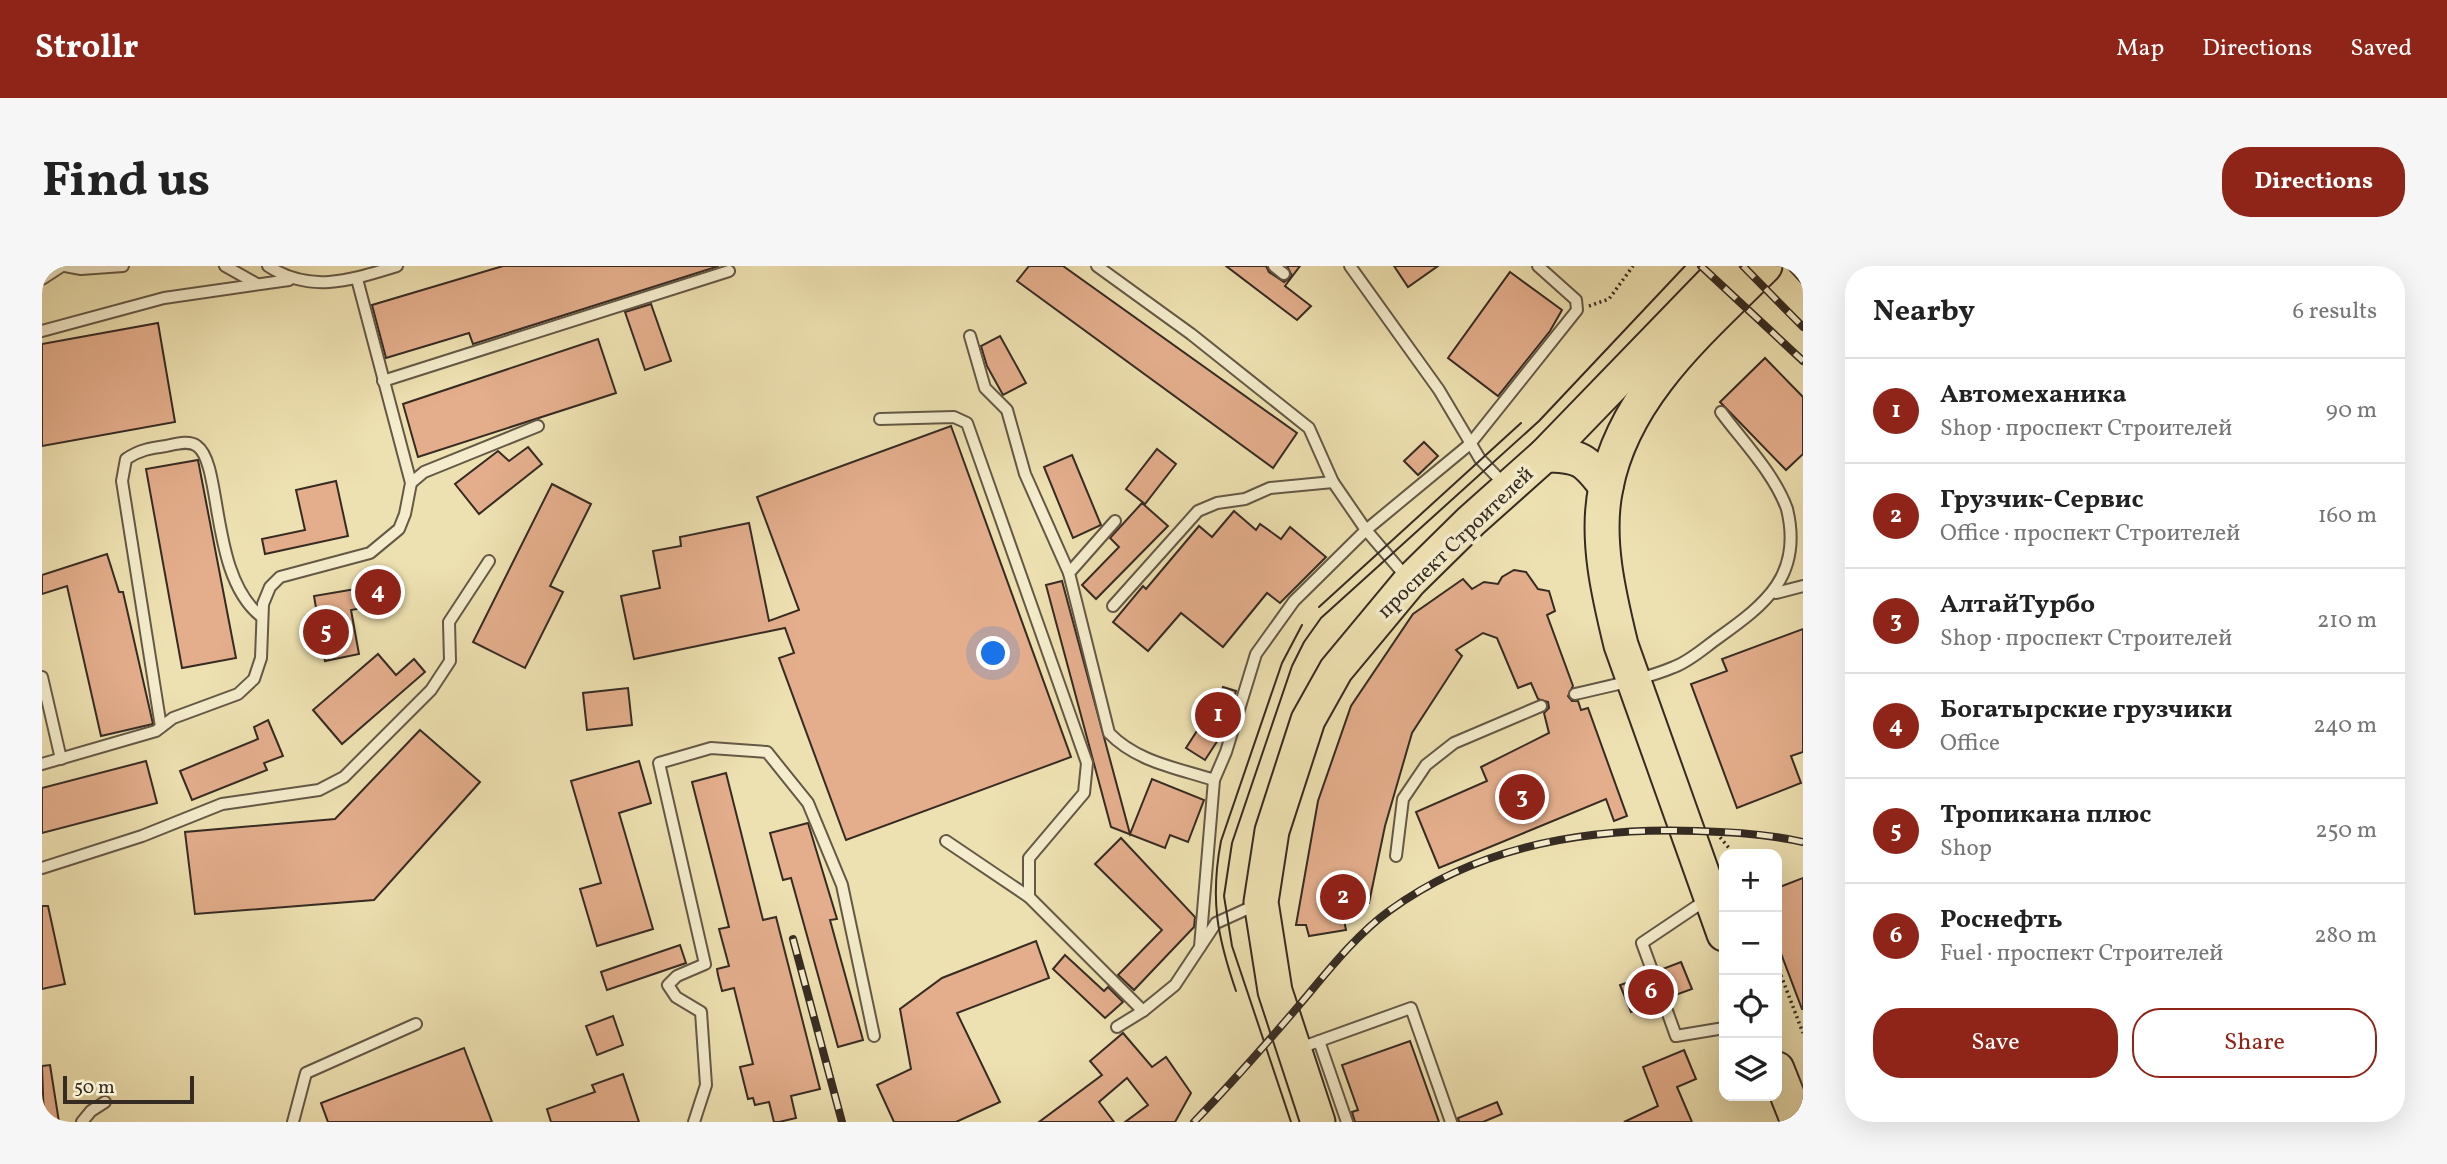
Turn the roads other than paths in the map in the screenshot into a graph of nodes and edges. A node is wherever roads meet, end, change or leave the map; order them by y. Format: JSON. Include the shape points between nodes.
{"nodes":[{"id":1,"x":63,"y":266,"type":"edge"},
{"id":2,"x":123,"y":266,"type":"edge"},
{"id":3,"x":225,"y":266,"type":"edge"},
{"id":4,"x":268,"y":266,"type":"edge"},
{"id":5,"x":397,"y":266,"type":"edge"},
{"id":6,"x":1097,"y":266,"type":"edge"},
{"id":7,"x":1274,"y":266,"type":"edge"},
{"id":8,"x":1350,"y":266,"type":"edge"},
{"id":9,"x":1538,"y":266,"type":"edge"},
{"id":10,"x":1700,"y":266,"type":"edge"},
{"id":11,"x":1728,"y":266,"type":"edge"},
{"id":12,"x":1765,"y":266,"type":"edge"},
{"id":13,"x":729,"y":271,"type":"dead end"},
{"id":14,"x":1284,"y":274,"type":"dead end"},
{"id":15,"x":42,"y":279,"type":"edge"},
{"id":16,"x":357,"y":279,"type":"junction"},
{"id":17,"x":289,"y":280,"type":"junction"},
{"id":18,"x":257,"y":284,"type":"junction"},
{"id":19,"x":42,"y":331,"type":"edge"},
{"id":20,"x":970,"y":336,"type":"dead end"},
{"id":21,"x":1615,"y":380,"type":"junction"},
{"id":22,"x":383,"y":381,"type":"junction"},
{"id":23,"x":1721,"y":412,"type":"dead end"},
{"id":24,"x":880,"y":419,"type":"dead end"},
{"id":25,"x":538,"y":426,"type":"dead end"},
{"id":26,"x":1470,"y":444,"type":"junction"},
{"id":27,"x":1545,"y":455,"type":"junction"},
{"id":28,"x":1332,"y":482,"type":"junction"},
{"id":29,"x":411,"y":483,"type":"junction"},
{"id":30,"x":1606,"y":487,"type":"junction"},
{"id":31,"x":1508,"y":488,"type":"junction"},
{"id":32,"x":1115,"y":520,"type":"dead end"},
{"id":33,"x":1366,"y":530,"type":"junction"},
{"id":34,"x":489,"y":561,"type":"dead end"},
{"id":35,"x":1069,"y":573,"type":"junction"},
{"id":36,"x":1409,"y":581,"type":"junction"},
{"id":37,"x":1803,"y":586,"type":"edge"},
{"id":38,"x":1776,"y":593,"type":"junction"},
{"id":39,"x":1113,"y":606,"type":"dead end"},
{"id":40,"x":262,"y":617,"type":"junction"},
{"id":41,"x":42,"y":677,"type":"edge"},
{"id":42,"x":1633,"y":681,"type":"junction"},
{"id":43,"x":1576,"y":694,"type":"dead end"},
{"id":44,"x":1541,"y":706,"type":"dead end"},
{"id":45,"x":161,"y":727,"type":"junction"},
{"id":46,"x":61,"y":759,"type":"junction"},
{"id":47,"x":42,"y":764,"type":"edge"},
{"id":48,"x":1214,"y":780,"type":"junction"},
{"id":49,"x":946,"y":841,"type":"dead end"},
{"id":50,"x":1396,"y":856,"type":"dead end"},
{"id":51,"x":42,"y":868,"type":"edge"},
{"id":52,"x":1029,"y":897,"type":"junction"},
{"id":53,"x":1710,"y":897,"type":"junction"},
{"id":54,"x":1261,"y":902,"type":"junction"},
{"id":55,"x":1719,"y":921,"type":"edge"},
{"id":56,"x":1200,"y":947,"type":"junction"},
{"id":57,"x":1653,"y":973,"type":"dead end"},
{"id":58,"x":1663,"y":1000,"type":"dead end"},
{"id":59,"x":1143,"y":1011,"type":"junction"},
{"id":60,"x":416,"y":1024,"type":"dead end"},
{"id":61,"x":1116,"y":1027,"type":"dead end"},
{"id":62,"x":1719,"y":1029,"type":"edge"},
{"id":63,"x":874,"y":1036,"type":"dead end"},
{"id":64,"x":1306,"y":1046,"type":"junction"},
{"id":65,"x":1782,"y":1080,"type":"edge"},
{"id":66,"x":105,"y":1102,"type":"dead end"},
{"id":67,"x":1799,"y":1119,"type":"edge"},
{"id":68,"x":82,"y":1122,"type":"edge"},
{"id":69,"x":293,"y":1122,"type":"edge"},
{"id":70,"x":694,"y":1122,"type":"edge"},
{"id":71,"x":1318,"y":1122,"type":"edge"},
{"id":72,"x":1347,"y":1122,"type":"edge"},
{"id":73,"x":1451,"y":1122,"type":"edge"}],
"edges":[{"from":1,"to":2,"type":"lane","via":[[82,270]]},
{"from":1,"to":15,"type":"lane"},
{"from":3,"to":18,"type":"lane"},
{"from":4,"to":17,"type":"lane"},
{"from":5,"to":16,"type":"lane"},
{"from":6,"to":28,"type":"lane","via":[[1309,428]]},
{"from":7,"to":14,"type":"lane"},
{"from":8,"to":26,"type":"lane","via":[[1439,390]]},
{"from":9,"to":26,"type":"lane","via":[[1576,300],[1577,310]]},
{"from":10,"to":21,"type":"main road","via":[[1675,292]]},
{"from":11,"to":21,"type":"main road"},
{"from":12,"to":30,"type":"main road","via":[[1674,357],[1651,387],[1618,450]]},
{"from":13,"to":22,"type":"lane"},
{"from":16,"to":17,"type":"lane"},
{"from":16,"to":22,"type":"lane"},
{"from":17,"to":18,"type":"lane"},
{"from":18,"to":19,"type":"lane","via":[[164,298]]},
{"from":20,"to":35,"type":"lane","via":[[985,388],[1007,410],[1025,474]]},
{"from":21,"to":27,"type":"main road","name":"проспект Строителей"},
{"from":22,"to":29,"type":"lane"},
{"from":23,"to":38,"type":"lane","via":[[1775,484],[1787,511],[1793,547],[1789,571]]},
{"from":24,"to":52,"type":"lane","via":[[954,416],[967,423],[1087,763],[1084,793],[1029,858]]},
{"from":25,"to":29,"type":"lane","via":[[424,472]]},
{"from":26,"to":31,"type":"lane"},
{"from":26,"to":33,"type":"lane"},
{"from":27,"to":30,"type":"main road","via":[[1570,455],[1589,464]]},
{"from":27,"to":31,"type":"main road","name":"проспект Строителей"},
{"from":28,"to":33,"type":"lane"},
{"from":28,"to":39,"type":"lane","via":[[1270,488],[1198,511]]},
{"from":29,"to":40,"type":"lane","via":[[399,529],[369,553],[280,577],[270,587]]},
{"from":30,"to":42,"type":"main road","via":[[1603,524],[1611,604]]},
{"from":31,"to":36,"type":"main road","name":"проспект Строителей"},
{"from":32,"to":35,"type":"lane"},
{"from":33,"to":36,"type":"lane"},
{"from":33,"to":48,"type":"lane","via":[[1294,601],[1256,654]]},
{"from":34,"to":51,"type":"lane","via":[[449,622],[450,661],[431,690],[344,777],[318,790],[222,804]]},
{"from":35,"to":48,"type":"lane","via":[[1110,733],[1140,757]]},
{"from":36,"to":54,"type":"main road","name":"проспект Строителей","via":[[1336,670],[1308,720],[1272,831]]},
{"from":37,"to":38,"type":"lane"},
{"from":38,"to":42,"type":"lane","via":[[1681,664]]},
{"from":40,"to":45,"type":"lane","via":[[261,658],[254,679],[238,694]]},
{"from":40,"to":45,"type":"lane","via":[[251,609],[224,554],[207,462],[200,447],[191,442],[148,448],[126,459],[122,481]]},
{"from":41,"to":46,"type":"lane"},
{"from":42,"to":43,"type":"lane"},
{"from":42,"to":53,"type":"main road"},
{"from":44,"to":50,"type":"lane","via":[[1454,743],[1426,765],[1403,799]]},
{"from":45,"to":46,"type":"lane"},
{"from":46,"to":47,"type":"lane"},
{"from":48,"to":56,"type":"lane"},
{"from":49,"to":52,"type":"lane"},
{"from":52,"to":59,"type":"lane"},
{"from":53,"to":55,"type":"main road"},
{"from":53,"to":57,"type":"lane","via":[[1642,943]]},
{"from":54,"to":56,"type":"lane","via":[[1216,923]]},
{"from":54,"to":64,"type":"main road","name":"проспект Строителей","via":[[1269,966]]},
{"from":56,"to":59,"type":"lane","via":[[1175,985]]},
{"from":58,"to":62,"type":"lane","via":[[1676,1036]]},
{"from":59,"to":61,"type":"lane"},
{"from":60,"to":69,"type":"lane","via":[[306,1073]]},
{"from":63,"to":70,"type":"lane","via":[[842,886],[808,803],[767,752],[711,748],[659,763],[705,964],[668,985],[676,997],[701,1012],[706,1085]]},
{"from":64,"to":71,"type":"main road","name":"проспект Строителей"},
{"from":64,"to":72,"type":"lane"},
{"from":64,"to":73,"type":"lane","via":[[1411,1008]]},
{"from":65,"to":67,"type":"main road"},
{"from":66,"to":68,"type":"lane"}]}
